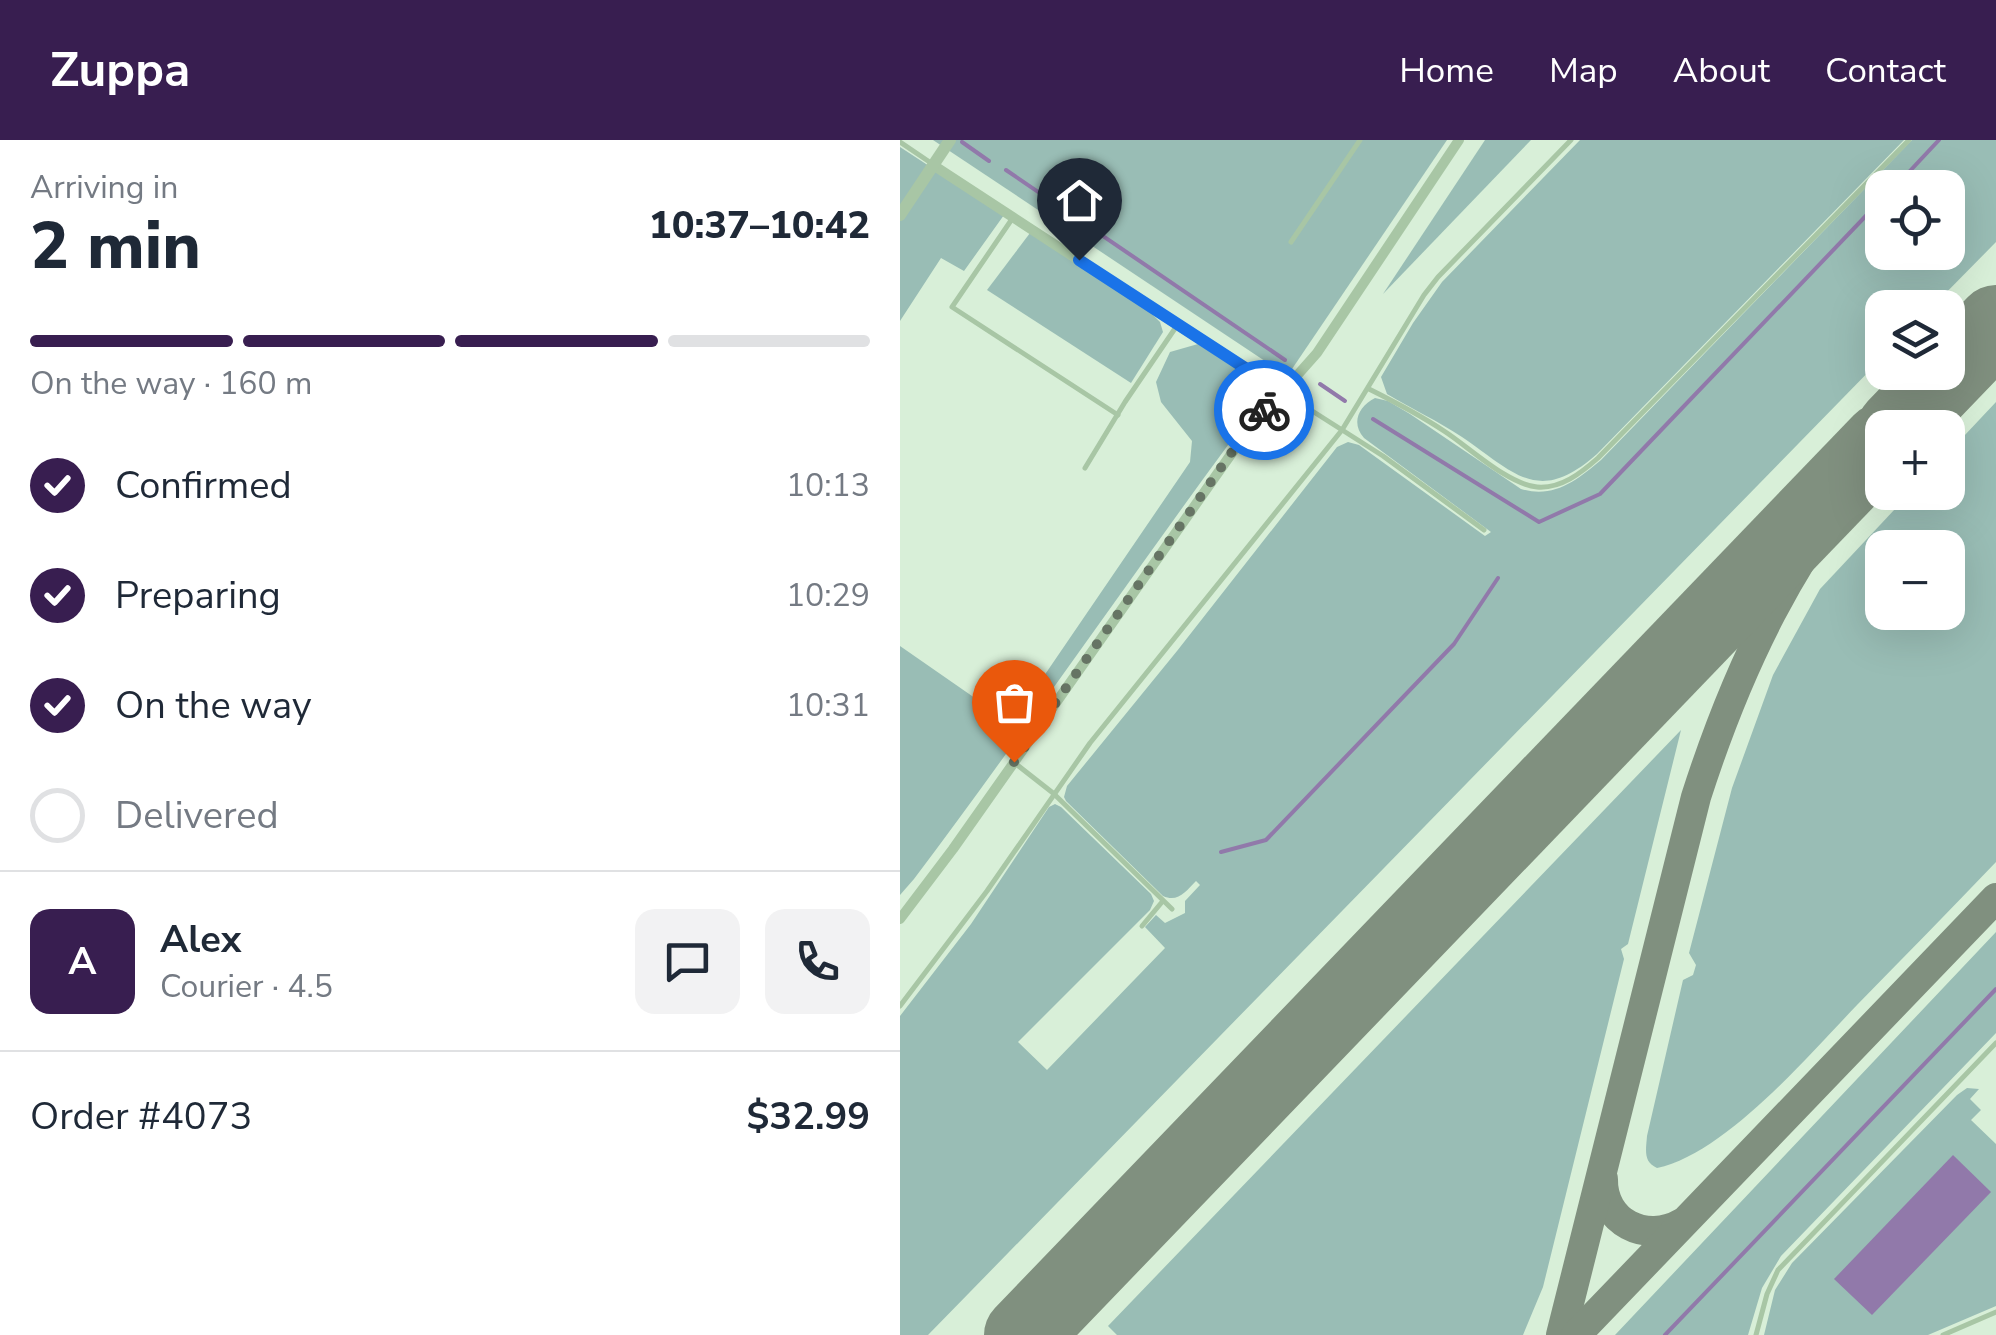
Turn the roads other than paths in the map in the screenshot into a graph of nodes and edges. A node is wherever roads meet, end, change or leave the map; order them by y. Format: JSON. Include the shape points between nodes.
{"nodes":[{"id":1,"x":950,"y":140,"type":"edge"},
{"id":2,"x":1360,"y":140,"type":"edge"},
{"id":3,"x":1460,"y":140,"type":"edge"},
{"id":4,"x":1571,"y":140,"type":"edge"},
{"id":5,"x":1909,"y":140,"type":"edge"},
{"id":6,"x":900,"y":142,"type":"edge"},
{"id":7,"x":933,"y":164,"type":"junction"},
{"id":8,"x":900,"y":216,"type":"edge"},
{"id":9,"x":1014,"y":217,"type":"junction"},
{"id":10,"x":1291,"y":242,"type":"dead end"},
{"id":11,"x":1178,"y":324,"type":"junction"},
{"id":12,"x":1369,"y":389,"type":"junction"},
{"id":13,"x":1282,"y":392,"type":"junction"},
{"id":14,"x":1118,"y":415,"type":"junction"},
{"id":15,"x":1342,"y":430,"type":"junction"},
{"id":16,"x":1085,"y":468,"type":"dead end"},
{"id":17,"x":1484,"y":530,"type":"dead end"},
{"id":18,"x":1014,"y":762,"type":"junction"},
{"id":19,"x":1053,"y":793,"type":"junction"},
{"id":20,"x":1163,"y":901,"type":"junction"},
{"id":21,"x":1172,"y":910,"type":"dead end"},
{"id":22,"x":900,"y":919,"type":"edge"},
{"id":23,"x":1142,"y":926,"type":"dead end"},
{"id":24,"x":900,"y":1006,"type":"edge"},
{"id":25,"x":1996,"y":1043,"type":"edge"},
{"id":26,"x":1996,"y":1312,"type":"edge"},
{"id":27,"x":1756,"y":1335,"type":"edge"},
{"id":28,"x":1942,"y":1335,"type":"edge"}],
"edges":[{"from":1,"to":7,"type":"street"},
{"from":2,"to":10,"type":"lane"},
{"from":3,"to":13,"type":"street"},
{"from":4,"to":12,"type":"lane","via":[[1438,277]]},
{"from":5,"to":12,"type":"lane","via":[[1598,458],[1564,482],[1539,487],[1519,481]]},
{"from":6,"to":7,"type":"lane"},
{"from":7,"to":8,"type":"street"},
{"from":7,"to":9,"type":"street"},
{"from":9,"to":11,"type":"street"},
{"from":9,"to":14,"type":"lane","via":[[952,307]]},
{"from":11,"to":13,"type":"street"},
{"from":11,"to":14,"type":"lane"},
{"from":12,"to":15,"type":"lane"},
{"from":13,"to":15,"type":"lane"},
{"from":13,"to":18,"type":"street","via":[[1246,432]]},
{"from":14,"to":16,"type":"lane"},
{"from":15,"to":17,"type":"lane"},
{"from":15,"to":19,"type":"lane"},
{"from":18,"to":19,"type":"lane"},
{"from":18,"to":22,"type":"street"},
{"from":19,"to":20,"type":"lane"},
{"from":19,"to":24,"type":"lane"},
{"from":20,"to":21,"type":"lane"},
{"from":20,"to":23,"type":"lane"},
{"from":25,"to":27,"type":"lane","via":[[1778,1270]]},
{"from":26,"to":28,"type":"lane"}]}
